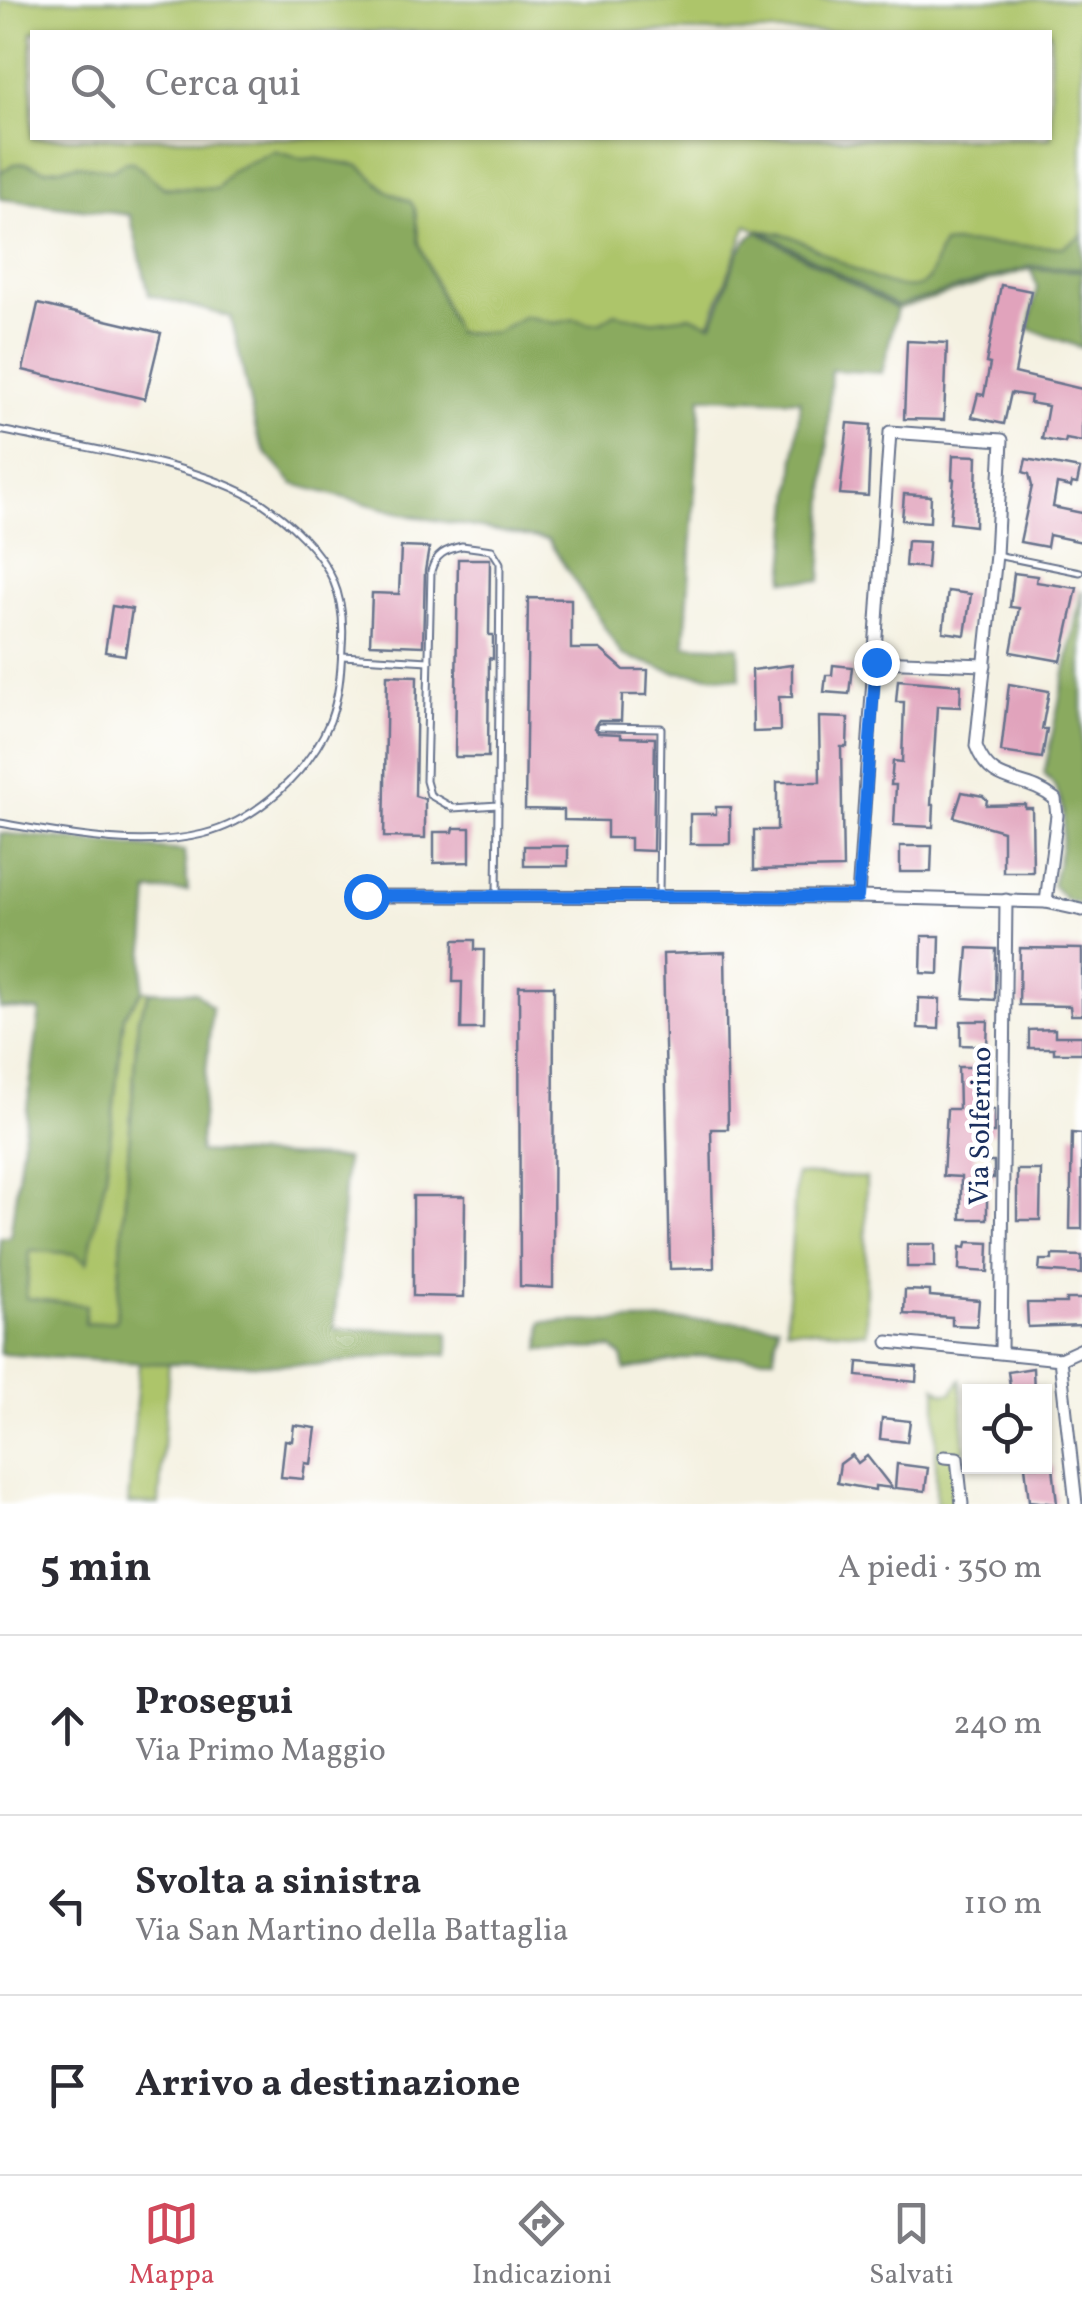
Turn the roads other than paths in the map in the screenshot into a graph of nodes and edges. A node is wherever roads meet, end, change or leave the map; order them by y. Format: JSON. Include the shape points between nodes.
{"nodes":[{"id":1,"x":0,"y":430,"type":"edge"},
{"id":2,"x":996,"y":555,"type":"junction"},
{"id":3,"x":1080,"y":572,"type":"edge"},
{"id":4,"x":342,"y":656,"type":"junction"},
{"id":5,"x":429,"y":662,"type":"junction"},
{"id":6,"x":876,"y":662,"type":"junction"},
{"id":7,"x":986,"y":665,"type":"junction"},
{"id":8,"x":600,"y":728,"type":"dead end"},
{"id":9,"x":498,"y":806,"type":"junction"},
{"id":10,"x":0,"y":823,"type":"edge"},
{"id":11,"x":497,"y":894,"type":"junction"},
{"id":12,"x":366,"y":896,"type":"dead end"},
{"id":13,"x":659,"y":896,"type":"junction"},
{"id":14,"x":858,"y":897,"type":"junction"},
{"id":15,"x":1006,"y":900,"type":"junction"},
{"id":16,"x":1046,"y":902,"type":"junction"},
{"id":17,"x":1082,"y":910,"type":"edge"},
{"id":18,"x":888,"y":1342,"type":"dead end"},
{"id":19,"x":1082,"y":1349,"type":"edge"},
{"id":20,"x":1002,"y":1352,"type":"junction"},
{"id":21,"x":1060,"y":1359,"type":"junction"},
{"id":22,"x":944,"y":1457,"type":"dead end"},
{"id":23,"x":962,"y":1504,"type":"edge"},
{"id":24,"x":1076,"y":1504,"type":"edge"}],
"edges":[{"from":1,"to":4,"type":"lane","via":[[176,469],[228,484],[264,504],[297,531],[332,577]]},
{"from":2,"to":3,"type":"lane"},
{"from":2,"to":6,"type":"street","via":[[1002,440],[890,432]]},
{"from":2,"to":7,"type":"street"},
{"from":4,"to":5,"type":"lane"},
{"from":4,"to":10,"type":"lane","via":[[339,690],[315,748],[276,793],[233,822],[205,834],[137,840]]},
{"from":5,"to":9,"type":"lane","via":[[430,794],[453,808]]},
{"from":5,"to":9,"type":"lane","via":[[435,560],[462,546],[492,550],[500,562]]},
{"from":6,"to":7,"type":"street"},
{"from":6,"to":14,"type":"street"},
{"from":7,"to":16,"type":"street","via":[[976,746],[982,763],[996,776],[1040,788],[1054,799]]},
{"from":8,"to":13,"type":"lane","via":[[661,728]]},
{"from":9,"to":11,"type":"lane"},
{"from":11,"to":12,"type":"street"},
{"from":11,"to":13,"type":"street"},
{"from":13,"to":14,"type":"street"},
{"from":14,"to":15,"type":"street"},
{"from":15,"to":16,"type":"street"},
{"from":15,"to":20,"type":"street","name":"Via Solferino"},
{"from":16,"to":17,"type":"street"},
{"from":18,"to":20,"type":"street"},
{"from":19,"to":21,"type":"street"},
{"from":20,"to":21,"type":"street"},
{"from":21,"to":24,"type":"street"},
{"from":22,"to":23,"type":"street","via":[[957,1458]]}]}
